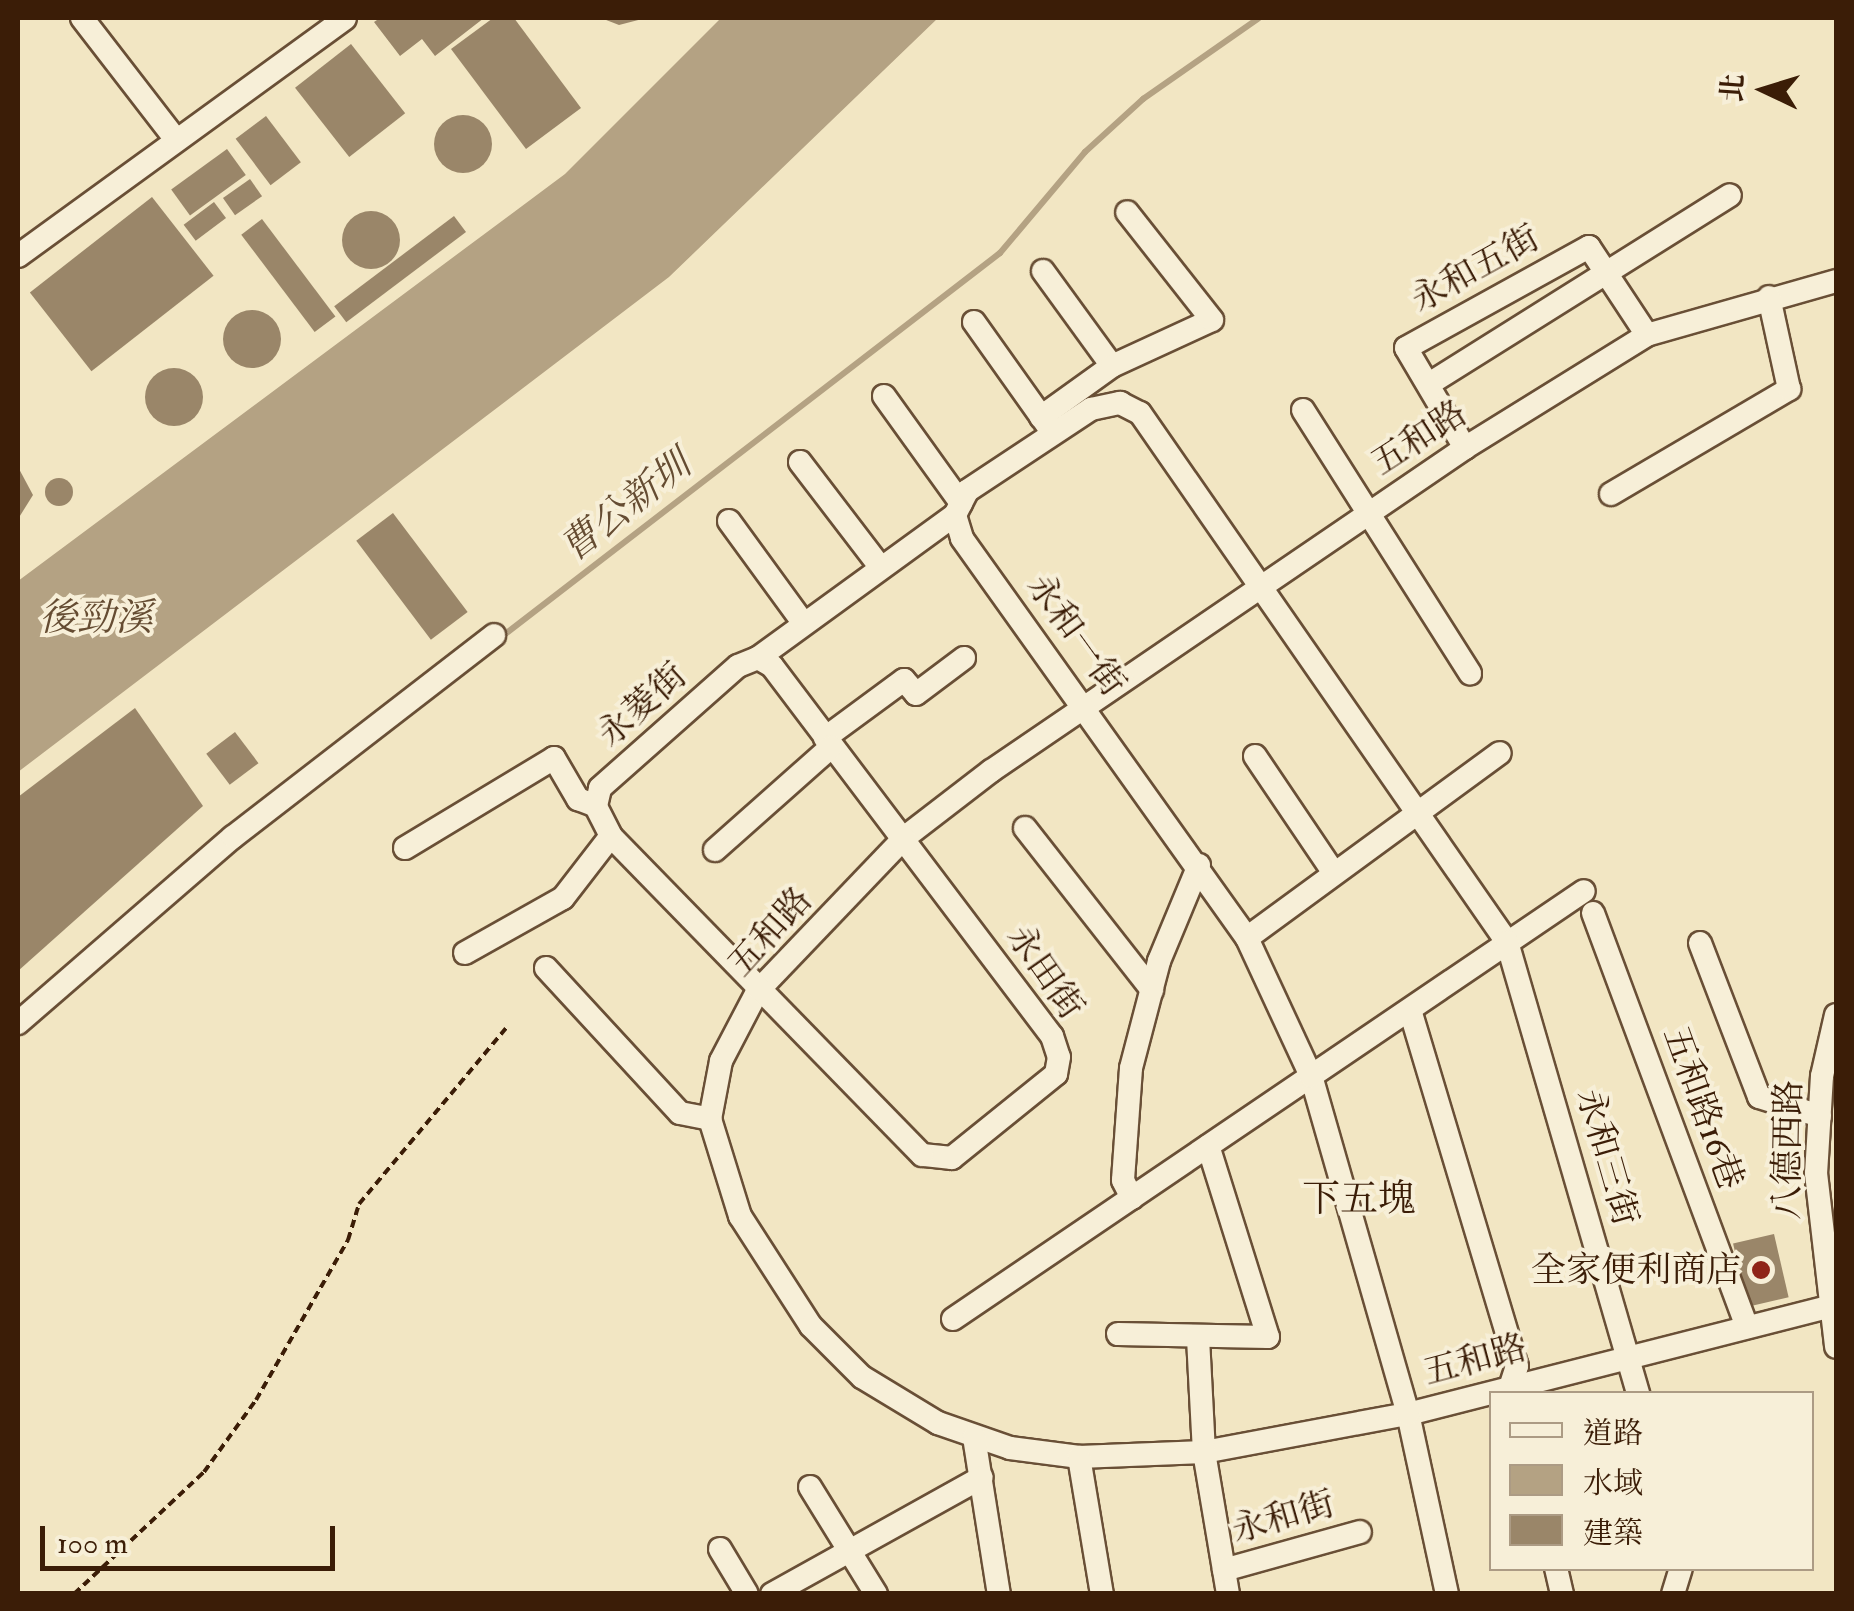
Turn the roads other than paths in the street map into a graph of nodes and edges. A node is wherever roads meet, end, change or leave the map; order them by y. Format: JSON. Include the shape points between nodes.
{"nodes":[{"id":1,"x":82,"y":18,"type":"edge"},
{"id":2,"x":344,"y":18,"type":"edge"},
{"id":3,"x":174,"y":138,"type":"junction"},
{"id":4,"x":1730,"y":195,"type":"dead end"},
{"id":5,"x":1127,"y":212,"type":"dead end"},
{"id":6,"x":18,"y":256,"type":"edge"},
{"id":7,"x":1043,"y":271,"type":"dead end"},
{"id":8,"x":1606,"y":273,"type":"junction"},
{"id":9,"x":1836,"y":281,"type":"edge"},
{"id":10,"x":1769,"y":297,"type":"junction"},
{"id":11,"x":974,"y":322,"type":"dead end"},
{"id":12,"x":1647,"y":335,"type":"junction"},
{"id":13,"x":1112,"y":366,"type":"junction"},
{"id":14,"x":1429,"y":384,"type":"junction"},
{"id":15,"x":884,"y":396,"type":"dead end"},
{"id":16,"x":1303,"y":410,"type":"dead end"},
{"id":17,"x":1047,"y":426,"type":"junction"},
{"id":18,"x":1465,"y":448,"type":"junction"},
{"id":19,"x":800,"y":462,"type":"dead end"},
{"id":20,"x":1611,"y":494,"type":"dead end"},
{"id":21,"x":958,"y":509,"type":"junction"},
{"id":22,"x":1371,"y":512,"type":"junction"},
{"id":23,"x":729,"y":522,"type":"dead end"},
{"id":24,"x":882,"y":568,"type":"junction"},
{"id":25,"x":1265,"y":586,"type":"junction"},
{"id":26,"x":804,"y":624,"type":"junction"},
{"id":27,"x":494,"y":635,"type":"dead end"},
{"id":28,"x":758,"y":658,"type":"junction"},
{"id":29,"x":964,"y":658,"type":"dead end"},
{"id":30,"x":1470,"y":673,"type":"dead end"},
{"id":31,"x":1084,"y":707,"type":"junction"},
{"id":32,"x":828,"y":743,"type":"junction"},
{"id":33,"x":1500,"y":752,"type":"dead end"},
{"id":34,"x":1255,"y":756,"type":"dead end"},
{"id":35,"x":596,"y":806,"type":"junction"},
{"id":36,"x":1416,"y":811,"type":"junction"},
{"id":37,"x":1025,"y":828,"type":"dead end"},
{"id":38,"x":611,"y":836,"type":"junction"},
{"id":39,"x":904,"y":838,"type":"junction"},
{"id":40,"x":405,"y":848,"type":"dead end"},
{"id":41,"x":716,"y":850,"type":"dead end"},
{"id":42,"x":1199,"y":865,"type":"junction"},
{"id":43,"x":1334,"y":873,"type":"junction"},
{"id":44,"x":1584,"y":890,"type":"dead end"},
{"id":45,"x":1594,"y":913,"type":"dead end"},
{"id":46,"x":1247,"y":938,"type":"junction"},
{"id":47,"x":1506,"y":942,"type":"junction"},
{"id":48,"x":1700,"y":943,"type":"dead end"},
{"id":49,"x":465,"y":953,"type":"dead end"},
{"id":50,"x":546,"y":968,"type":"dead end"},
{"id":51,"x":1152,"y":990,"type":"junction"},
{"id":52,"x":758,"y":992,"type":"junction"},
{"id":53,"x":1410,"y":1010,"type":"junction"},
{"id":54,"x":1836,"y":1015,"type":"edge"},
{"id":55,"x":18,"y":1023,"type":"edge"},
{"id":56,"x":1311,"y":1076,"type":"junction"},
{"id":57,"x":1820,"y":1116,"type":"junction"},
{"id":58,"x":710,"y":1120,"type":"junction"},
{"id":59,"x":1827,"y":1145,"type":"edge"},
{"id":60,"x":1208,"y":1146,"type":"junction"},
{"id":61,"x":1132,"y":1198,"type":"junction"},
{"id":62,"x":1832,"y":1306,"type":"edge"},
{"id":63,"x":953,"y":1320,"type":"dead end"},
{"id":64,"x":1747,"y":1327,"type":"junction"},
{"id":65,"x":1118,"y":1334,"type":"dead end"},
{"id":66,"x":1198,"y":1338,"type":"junction"},
{"id":67,"x":1836,"y":1346,"type":"edge"},
{"id":68,"x":1629,"y":1356,"type":"junction"},
{"id":69,"x":1507,"y":1391,"type":"edge"},
{"id":70,"x":1637,"y":1391,"type":"edge"},
{"id":71,"x":1489,"y":1395,"type":"edge"},
{"id":72,"x":1408,"y":1414,"type":"junction"},
{"id":73,"x":974,"y":1437,"type":"junction"},
{"id":74,"x":1204,"y":1452,"type":"junction"},
{"id":75,"x":1079,"y":1457,"type":"junction"},
{"id":76,"x":982,"y":1476,"type":"junction"},
{"id":77,"x":810,"y":1487,"type":"dead end"},
{"id":78,"x":1360,"y":1532,"type":"dead end"},
{"id":79,"x":847,"y":1548,"type":"junction"},
{"id":80,"x":720,"y":1550,"type":"dead end"},
{"id":81,"x":1226,"y":1582,"type":"edge"},
{"id":82,"x":747,"y":1594,"type":"edge"},
{"id":83,"x":772,"y":1594,"type":"edge"},
{"id":84,"x":876,"y":1594,"type":"edge"},
{"id":85,"x":999,"y":1594,"type":"edge"},
{"id":86,"x":1102,"y":1594,"type":"edge"},
{"id":87,"x":1447,"y":1594,"type":"edge"}],
"edges":[{"from":1,"to":3,"type":"street"},
{"from":2,"to":3,"type":"street"},
{"from":3,"to":6,"type":"street"},
{"from":4,"to":8,"type":"street","name":"永和五街"},
{"from":5,"to":13,"type":"street","via":[[1212,320]]},
{"from":7,"to":13,"type":"street"},
{"from":8,"to":12,"type":"street","name":"永和五街"},
{"from":8,"to":14,"type":"street","name":"永和五街"},
{"from":8,"to":14,"type":"street","name":"永和五街","via":[[1590,247],[1406,348]]},
{"from":9,"to":10,"type":"street","name":"五和路"},
{"from":10,"to":12,"type":"street","name":"五和路"},
{"from":10,"to":20,"type":"street","via":[[1789,389]]},
{"from":11,"to":17,"type":"street"},
{"from":12,"to":18,"type":"street","name":"五和路"},
{"from":13,"to":17,"type":"street"},
{"from":14,"to":18,"type":"street","name":"永和五街"},
{"from":15,"to":21,"type":"street","name":"永和一街"},
{"from":16,"to":22,"type":"street"},
{"from":17,"to":21,"type":"street","via":[[967,491]]},
{"from":17,"to":25,"type":"street","via":[[1120,403],[1140,414]]},
{"from":18,"to":22,"type":"street","name":"五和路"},
{"from":19,"to":24,"type":"street"},
{"from":21,"to":24,"type":"street","name":"永菱街"},
{"from":21,"to":31,"type":"street","name":"永和一街","via":[[962,538]]},
{"from":22,"to":25,"type":"street","name":"五和路"},
{"from":22,"to":30,"type":"street"},
{"from":23,"to":26,"type":"street"},
{"from":24,"to":26,"type":"street","name":"永菱街"},
{"from":25,"to":31,"type":"street","name":"五和路"},
{"from":25,"to":36,"type":"street","name":"永和三街"},
{"from":26,"to":28,"type":"street","name":"永菱街"},
{"from":27,"to":55,"type":"street","via":[[233,837]]},
{"from":28,"to":32,"type":"street","via":[[772,666]]},
{"from":28,"to":35,"type":"street","name":"永菱街","via":[[738,666],[600,788]]},
{"from":29,"to":32,"type":"street","via":[[916,694],[904,680]]},
{"from":31,"to":39,"type":"street","name":"五和路"},
{"from":31,"to":42,"type":"street","name":"永和一街"},
{"from":32,"to":39,"type":"street"},
{"from":32,"to":41,"type":"street"},
{"from":33,"to":36,"type":"street"},
{"from":34,"to":43,"type":"street"},
{"from":35,"to":38,"type":"street"},
{"from":35,"to":40,"type":"street","via":[[578,799],[554,758]]},
{"from":36,"to":43,"type":"street"},
{"from":36,"to":47,"type":"street","name":"永和三街"},
{"from":37,"to":51,"type":"street"},
{"from":38,"to":49,"type":"street","via":[[562,898]]},
{"from":38,"to":52,"type":"street"},
{"from":39,"to":52,"type":"street","name":"五和路"},
{"from":39,"to":52,"type":"street","name":"永田街","via":[[1052,1036],[1056,1074],[952,1158],[922,1156]]},
{"from":42,"to":46,"type":"street","name":"永和一街"},
{"from":42,"to":51,"type":"street"},
{"from":43,"to":46,"type":"street"},
{"from":44,"to":47,"type":"street"},
{"from":45,"to":64,"type":"street","name":"五和路16巷"},
{"from":46,"to":56,"type":"street","name":"永和一街"},
{"from":47,"to":53,"type":"street"},
{"from":47,"to":68,"type":"street","name":"永和三街"},
{"from":48,"to":57,"type":"street","via":[[1760,1098]]},
{"from":50,"to":58,"type":"street","via":[[680,1114]]},
{"from":51,"to":61,"type":"street","via":[[1131,1068],[1124,1180]]},
{"from":52,"to":58,"type":"street","name":"五和路","via":[[721,1061]]},
{"from":53,"to":56,"type":"street"},
{"from":53,"to":69,"type":"street","via":[[1517,1366]]},
{"from":54,"to":57,"type":"street","name":"八德西路"},
{"from":56,"to":60,"type":"street"},
{"from":56,"to":72,"type":"street","name":"永和一街"},
{"from":57,"to":59,"type":"street","name":"八德西路"},
{"from":58,"to":73,"type":"street","name":"五和路","via":[[740,1216],[811,1326],[862,1377]]},
{"from":59,"to":62,"type":"street","name":"八德西路"},
{"from":60,"to":61,"type":"street"},
{"from":60,"to":66,"type":"street","via":[[1268,1336]]},
{"from":61,"to":63,"type":"street"},
{"from":62,"to":64,"type":"street","name":"五和路"},
{"from":62,"to":67,"type":"street","name":"八德西路"},
{"from":64,"to":68,"type":"street","name":"五和路"},
{"from":65,"to":66,"type":"street"},
{"from":66,"to":74,"type":"street","name":"永和街"},
{"from":68,"to":69,"type":"street","name":"五和路"},
{"from":68,"to":70,"type":"street","name":"永和三街"},
{"from":71,"to":72,"type":"street","name":"五和路"},
{"from":72,"to":74,"type":"street","name":"五和路"},
{"from":72,"to":87,"type":"street","name":"永和一街"},
{"from":73,"to":75,"type":"street","name":"五和路"},
{"from":73,"to":76,"type":"street"},
{"from":74,"to":75,"type":"street","name":"五和路"},
{"from":74,"to":81,"type":"street","name":"永和街"},
{"from":75,"to":86,"type":"street"},
{"from":76,"to":79,"type":"street"},
{"from":76,"to":85,"type":"street"},
{"from":77,"to":79,"type":"street"},
{"from":78,"to":81,"type":"street","name":"永和街"},
{"from":79,"to":83,"type":"street"},
{"from":79,"to":84,"type":"street"},
{"from":80,"to":82,"type":"street"}]}
